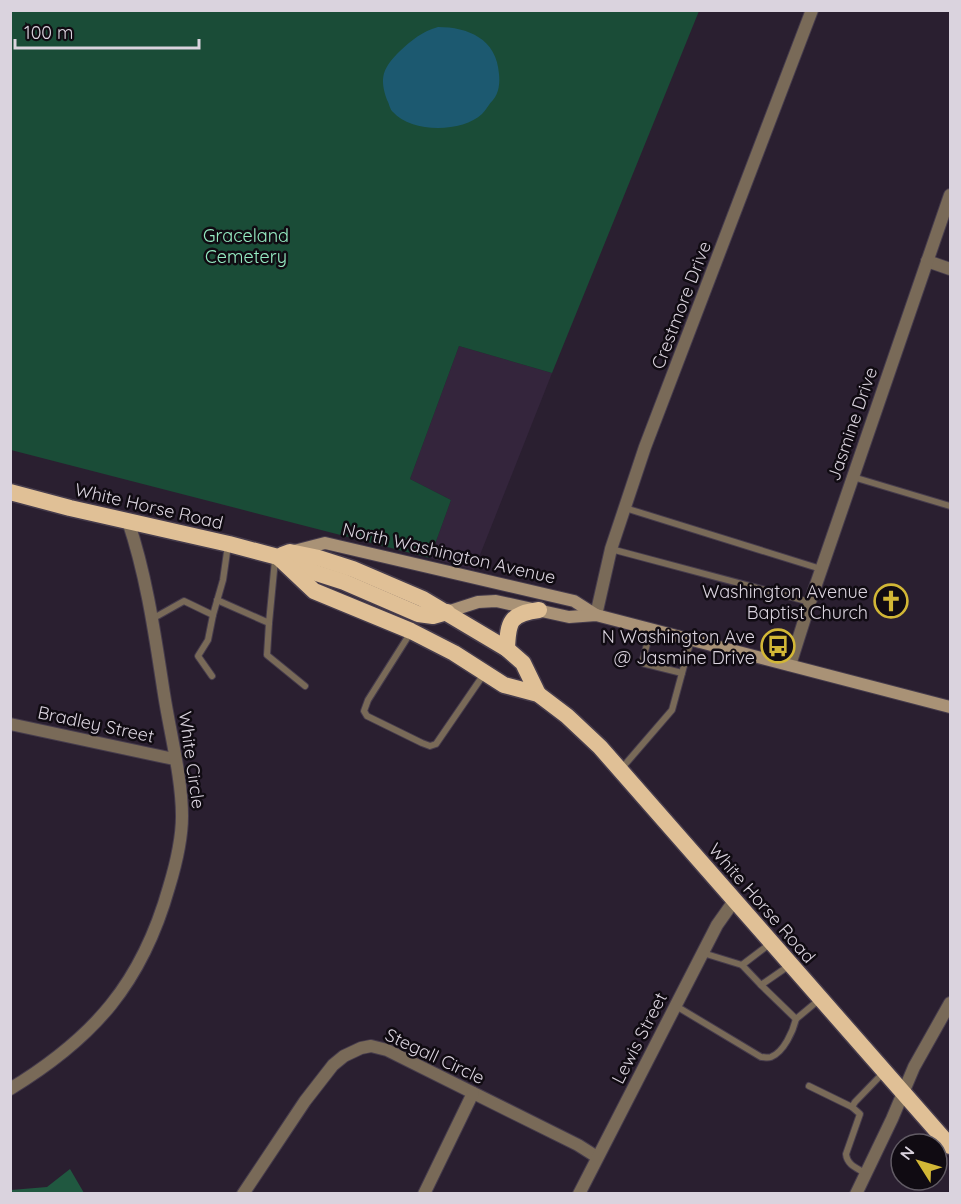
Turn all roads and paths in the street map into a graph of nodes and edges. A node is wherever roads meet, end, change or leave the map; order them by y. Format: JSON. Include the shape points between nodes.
{"nodes":[{"id":1,"x":812,"y":10,"type":"edge"},
{"id":2,"x":951,"y":195,"type":"edge"},
{"id":3,"x":927,"y":261,"type":"junction"},
{"id":4,"x":951,"y":269,"type":"edge"},
{"id":5,"x":853,"y":477,"type":"junction"},
{"id":6,"x":10,"y":492,"type":"edge"},
{"id":7,"x":951,"y":506,"type":"edge"},
{"id":8,"x":624,"y":508,"type":"junction"},
{"id":9,"x":128,"y":521,"type":"junction"},
{"id":10,"x":229,"y":544,"type":"junction"},
{"id":11,"x":611,"y":549,"type":"junction"},
{"id":12,"x":281,"y":555,"type":"junction"},
{"id":13,"x":821,"y":569,"type":"junction"},
{"id":14,"x":217,"y":600,"type":"junction"},
{"id":15,"x":810,"y":602,"type":"junction"},
{"id":16,"x":539,"y":610,"type":"junction"},
{"id":17,"x":447,"y":612,"type":"junction"},
{"id":18,"x":213,"y":615,"type":"junction"},
{"id":19,"x":596,"y":615,"type":"junction"},
{"id":20,"x":152,"y":619,"type":"junction"},
{"id":21,"x":269,"y":622,"type":"junction"},
{"id":22,"x":651,"y":629,"type":"junction"},
{"id":23,"x":411,"y":631,"type":"junction"},
{"id":24,"x":691,"y":640,"type":"junction"},
{"id":25,"x":507,"y":649,"type":"junction"},
{"id":26,"x":790,"y":665,"type":"junction"},
{"id":27,"x":484,"y":673,"type":"junction"},
{"id":28,"x":682,"y":673,"type":"junction"},
{"id":29,"x":212,"y":676,"type":"dead end"},
{"id":30,"x":305,"y":686,"type":"dead end"},
{"id":31,"x":538,"y":694,"type":"junction"},
{"id":32,"x":951,"y":707,"type":"edge"},
{"id":33,"x":10,"y":724,"type":"edge"},
{"id":34,"x":174,"y":759,"type":"junction"},
{"id":35,"x":619,"y":770,"type":"junction"},
{"id":36,"x":734,"y":901,"type":"junction"},
{"id":37,"x":771,"y":943,"type":"junction"},
{"id":38,"x":703,"y":953,"type":"junction"},
{"id":39,"x":742,"y":964,"type":"junction"},
{"id":40,"x":790,"y":965,"type":"junction"},
{"id":41,"x":760,"y":985,"type":"junction"},
{"id":42,"x":820,"y":999,"type":"junction"},
{"id":43,"x":951,"y":1003,"type":"edge"},
{"id":44,"x":675,"y":1006,"type":"junction"},
{"id":45,"x":796,"y":1019,"type":"junction"},
{"id":46,"x":884,"y":1072,"type":"junction"},
{"id":47,"x":809,"y":1086,"type":"dead end"},
{"id":48,"x":10,"y":1089,"type":"edge"},
{"id":49,"x":473,"y":1092,"type":"junction"},
{"id":50,"x":903,"y":1092,"type":"junction"},
{"id":51,"x":852,"y":1107,"type":"junction"},
{"id":52,"x":951,"y":1146,"type":"edge"},
{"id":53,"x":597,"y":1156,"type":"junction"},
{"id":54,"x":866,"y":1173,"type":"junction"},
{"id":55,"x":243,"y":1194,"type":"edge"},
{"id":56,"x":424,"y":1194,"type":"edge"},
{"id":57,"x":579,"y":1194,"type":"edge"},
{"id":58,"x":856,"y":1194,"type":"edge"}],
"edges":[{"from":1,"to":8,"type":"street","name":"Crestmore Drive"},
{"from":2,"to":3,"type":"street","name":"Jasmine Drive"},
{"from":3,"to":4,"type":"street"},
{"from":3,"to":5,"type":"street","name":"Jasmine Drive"},
{"from":5,"to":7,"type":"lane"},
{"from":5,"to":13,"type":"street","name":"Jasmine Drive"},
{"from":6,"to":9,"type":"highway","name":"White Horse Road"},
{"from":8,"to":11,"type":"street","name":"Crestmore Drive"},
{"from":8,"to":13,"type":"lane"},
{"from":9,"to":10,"type":"highway","name":"White Horse Road"},
{"from":9,"to":20,"type":"street","name":"White Circle","via":[[140,557]]},
{"from":10,"to":12,"type":"highway","name":"White Horse Road"},
{"from":10,"to":14,"type":"lane"},
{"from":11,"to":15,"type":"lane"},
{"from":11,"to":19,"type":"street","name":"Crestmore Drive"},
{"from":12,"to":17,"type":"highway","via":[[418,614],[433,616]]},
{"from":12,"to":19,"type":"main road","name":"North Washington Avenue","via":[[325,543],[574,601]]},
{"from":12,"to":21,"type":"lane"},
{"from":12,"to":23,"type":"highway","name":"White Horse Road","via":[[314,591]]},
{"from":13,"to":15,"type":"street","name":"Jasmine Drive"},
{"from":14,"to":18,"type":"lane"},
{"from":14,"to":21,"type":"lane"},
{"from":15,"to":26,"type":"street","name":"Jasmine Drive"},
{"from":16,"to":17,"type":"main road","name":"North Washington Avenue","via":[[496,601]]},
{"from":16,"to":19,"type":"main road","name":"North Washington Avenue","via":[[569,617]]},
{"from":16,"to":25,"type":"highway","via":[[520,613],[513,619]]},
{"from":17,"to":25,"type":"highway","name":"White Horse Road"},
{"from":18,"to":20,"type":"lane","via":[[184,601]]},
{"from":18,"to":29,"type":"lane","via":[[208,640],[198,656]]},
{"from":19,"to":22,"type":"main road","name":"North Washington Avenue"},
{"from":20,"to":34,"type":"street","name":"White Circle"},
{"from":21,"to":30,"type":"lane","via":[[267,655]]},
{"from":22,"to":24,"type":"main road","name":"North Washington Avenue"},
{"from":22,"to":28,"type":"lane","via":[[642,663]]},
{"from":23,"to":27,"type":"highway","name":"White Horse Road"},
{"from":23,"to":27,"type":"lane","via":[[368,700],[364,711],[367,716],[429,746],[436,744]]},
{"from":24,"to":26,"type":"main road","name":"North Washington Avenue"},
{"from":24,"to":28,"type":"lane"},
{"from":25,"to":31,"type":"highway","name":"White Horse Road","via":[[523,663]]},
{"from":26,"to":32,"type":"main road","name":"North Washington Avenue"},
{"from":27,"to":31,"type":"highway","name":"White Horse Road","via":[[504,685]]},
{"from":28,"to":35,"type":"lane","via":[[672,710]]},
{"from":31,"to":35,"type":"highway","name":"White Horse Road","via":[[567,716]]},
{"from":33,"to":34,"type":"street","name":"Bradley Street"},
{"from":34,"to":48,"type":"street","name":"White Circle","via":[[181,800],[181,837],[162,914],[146,952],[120,993],[88,1031],[62,1055]]},
{"from":35,"to":36,"type":"highway","name":"White Horse Road"},
{"from":36,"to":37,"type":"highway","name":"White Horse Road"},
{"from":36,"to":38,"type":"street","name":"Lewis Street"},
{"from":37,"to":39,"type":"lane"},
{"from":37,"to":40,"type":"highway","name":"White Horse Road"},
{"from":38,"to":39,"type":"lane"},
{"from":38,"to":44,"type":"street","name":"Lewis Street"},
{"from":39,"to":41,"type":"lane"},
{"from":40,"to":41,"type":"lane"},
{"from":40,"to":42,"type":"highway","name":"White Horse Road"},
{"from":41,"to":45,"type":"lane"},
{"from":42,"to":45,"type":"lane"},
{"from":42,"to":46,"type":"highway","name":"White Horse Road"},
{"from":43,"to":50,"type":"street"},
{"from":44,"to":45,"type":"lane","via":[[761,1058],[771,1057],[781,1049]]},
{"from":44,"to":53,"type":"street","name":"Lewis Street"},
{"from":46,"to":50,"type":"highway","name":"White Horse Road"},
{"from":46,"to":51,"type":"lane"},
{"from":47,"to":51,"type":"lane"},
{"from":49,"to":53,"type":"street","name":"Stegall Circle"},
{"from":49,"to":55,"type":"street","name":"Stegall Circle","via":[[387,1050],[361,1048],[344,1056],[324,1076]]},
{"from":49,"to":56,"type":"street"},
{"from":50,"to":52,"type":"highway","name":"White Horse Road"},
{"from":50,"to":54,"type":"street"},
{"from":51,"to":54,"type":"lane","via":[[860,1114],[846,1158]]},
{"from":53,"to":57,"type":"street","name":"Lewis Street"},
{"from":54,"to":58,"type":"street"}]}
